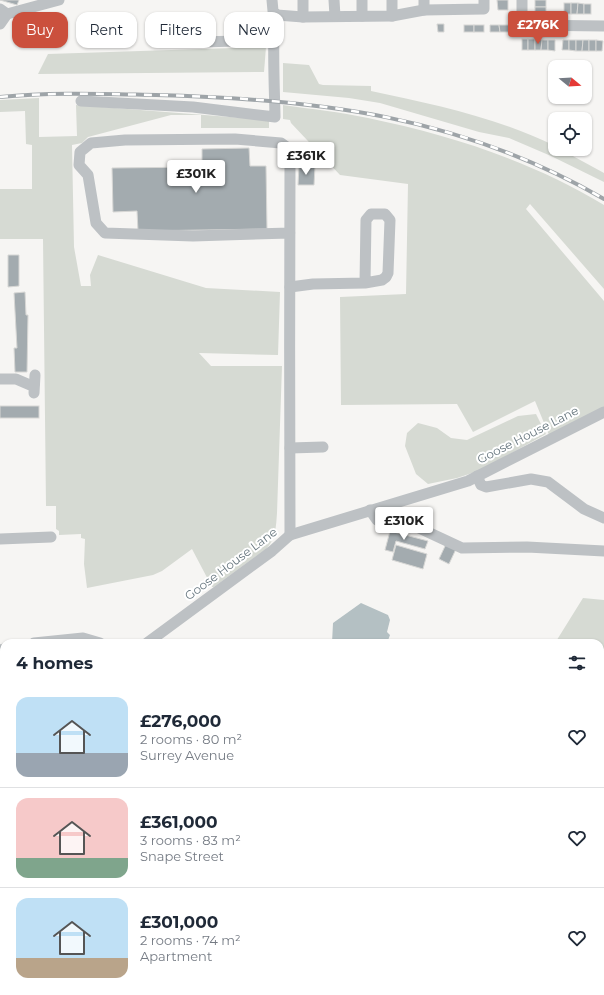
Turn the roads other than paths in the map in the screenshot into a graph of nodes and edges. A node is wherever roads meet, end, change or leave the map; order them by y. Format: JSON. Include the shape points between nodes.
{"nodes":[{"id":1,"x":21,"y":0,"type":"edge"},
{"id":2,"x":59,"y":0,"type":"edge"},
{"id":3,"x":272,"y":0,"type":"edge"},
{"id":4,"x":303,"y":0,"type":"edge"},
{"id":5,"x":334,"y":0,"type":"edge"},
{"id":6,"x":362,"y":0,"type":"edge"},
{"id":7,"x":392,"y":0,"type":"edge"},
{"id":8,"x":522,"y":0,"type":"edge"},
{"id":9,"x":424,"y":5,"type":"edge"},
{"id":10,"x":449,"y":5,"type":"edge"},
{"id":11,"x":484,"y":5,"type":"edge"},
{"id":12,"x":18,"y":11,"type":"junction"},
{"id":13,"x":3,"y":12,"type":"edge"},
{"id":14,"x":274,"y":12,"type":"edge"},
{"id":15,"x":284,"y":16,"type":"edge"},
{"id":16,"x":335,"y":16,"type":"junction"},
{"id":17,"x":362,"y":16,"type":"junction"},
{"id":18,"x":392,"y":16,"type":"junction"},
{"id":19,"x":303,"y":17,"type":"junction"},
{"id":20,"x":0,"y":24,"type":"edge"},
{"id":21,"x":604,"y":26,"type":"edge"},
{"id":22,"x":274,"y":48,"type":"edge"},
{"id":23,"x":81,"y":101,"type":"dead end"},
{"id":24,"x":290,"y":233,"type":"junction"},
{"id":25,"x":365,"y":283,"type":"junction"},
{"id":26,"x":290,"y":287,"type":"junction"},
{"id":27,"x":0,"y":379,"type":"edge"},
{"id":28,"x":34,"y":384,"type":"dead end"},
{"id":29,"x":604,"y":412,"type":"edge"},
{"id":30,"x":323,"y":447,"type":"dead end"},
{"id":31,"x":290,"y":448,"type":"junction"},
{"id":32,"x":477,"y":476,"type":"junction"},
{"id":33,"x":370,"y":510,"type":"junction"},
{"id":34,"x":604,"y":518,"type":"edge"},
{"id":35,"x":290,"y":535,"type":"junction"},
{"id":36,"x":51,"y":537,"type":"dead end"},
{"id":37,"x":0,"y":539,"type":"edge"},
{"id":38,"x":604,"y":551,"type":"edge"},
{"id":39,"x":73,"y":639,"type":"edge"},
{"id":40,"x":86,"y":639,"type":"edge"},
{"id":41,"x":153,"y":639,"type":"edge"}],
"edges":[{"from":1,"to":12,"type":"street"},
{"from":2,"to":12,"type":"street"},
{"from":3,"to":14,"type":"street"},
{"from":4,"to":19,"type":"street"},
{"from":5,"to":16,"type":"street"},
{"from":6,"to":17,"type":"street"},
{"from":7,"to":18,"type":"street"},
{"from":8,"to":21,"type":"street","via":[[522,25]]},
{"from":9,"to":10,"type":"street"},
{"from":9,"to":18,"type":"street"},
{"from":10,"to":11,"type":"street"},
{"from":12,"to":13,"type":"street"},
{"from":13,"to":20,"type":"street"},
{"from":15,"to":19,"type":"street"},
{"from":16,"to":17,"type":"street"},
{"from":16,"to":19,"type":"street"},
{"from":17,"to":18,"type":"street"},
{"from":22,"to":23,"type":"street","via":[[276,117],[192,107]]},
{"from":24,"to":24,"type":"street","via":[[290,159],[288,148],[281,143],[235,139],[125,140],[91,143],[80,152],[80,165],[88,175],[96,223],[106,233],[193,236]]},
{"from":24,"to":26,"type":"street"},
{"from":25,"to":25,"type":"street","via":[[382,280],[388,273],[390,220],[385,214],[371,214],[366,220]]},
{"from":25,"to":26,"type":"street"},
{"from":26,"to":31,"type":"street"},
{"from":27,"to":28,"type":"street","via":[[16,379]]},
{"from":29,"to":32,"type":"street","name":"Goose House Lane"},
{"from":30,"to":31,"type":"street"},
{"from":31,"to":35,"type":"street"},
{"from":32,"to":33,"type":"street","name":"Goose House Lane","via":[[468,481]]},
{"from":32,"to":34,"type":"street","via":[[481,485],[486,487],[531,479],[548,482],[584,509]]},
{"from":33,"to":35,"type":"street","name":"Goose House Lane"},
{"from":33,"to":38,"type":"street","via":[[377,520],[417,527],[462,548],[527,546]]},
{"from":35,"to":41,"type":"street","name":"Goose House Lane"},
{"from":36,"to":37,"type":"street"},
{"from":39,"to":40,"type":"street"}]}
